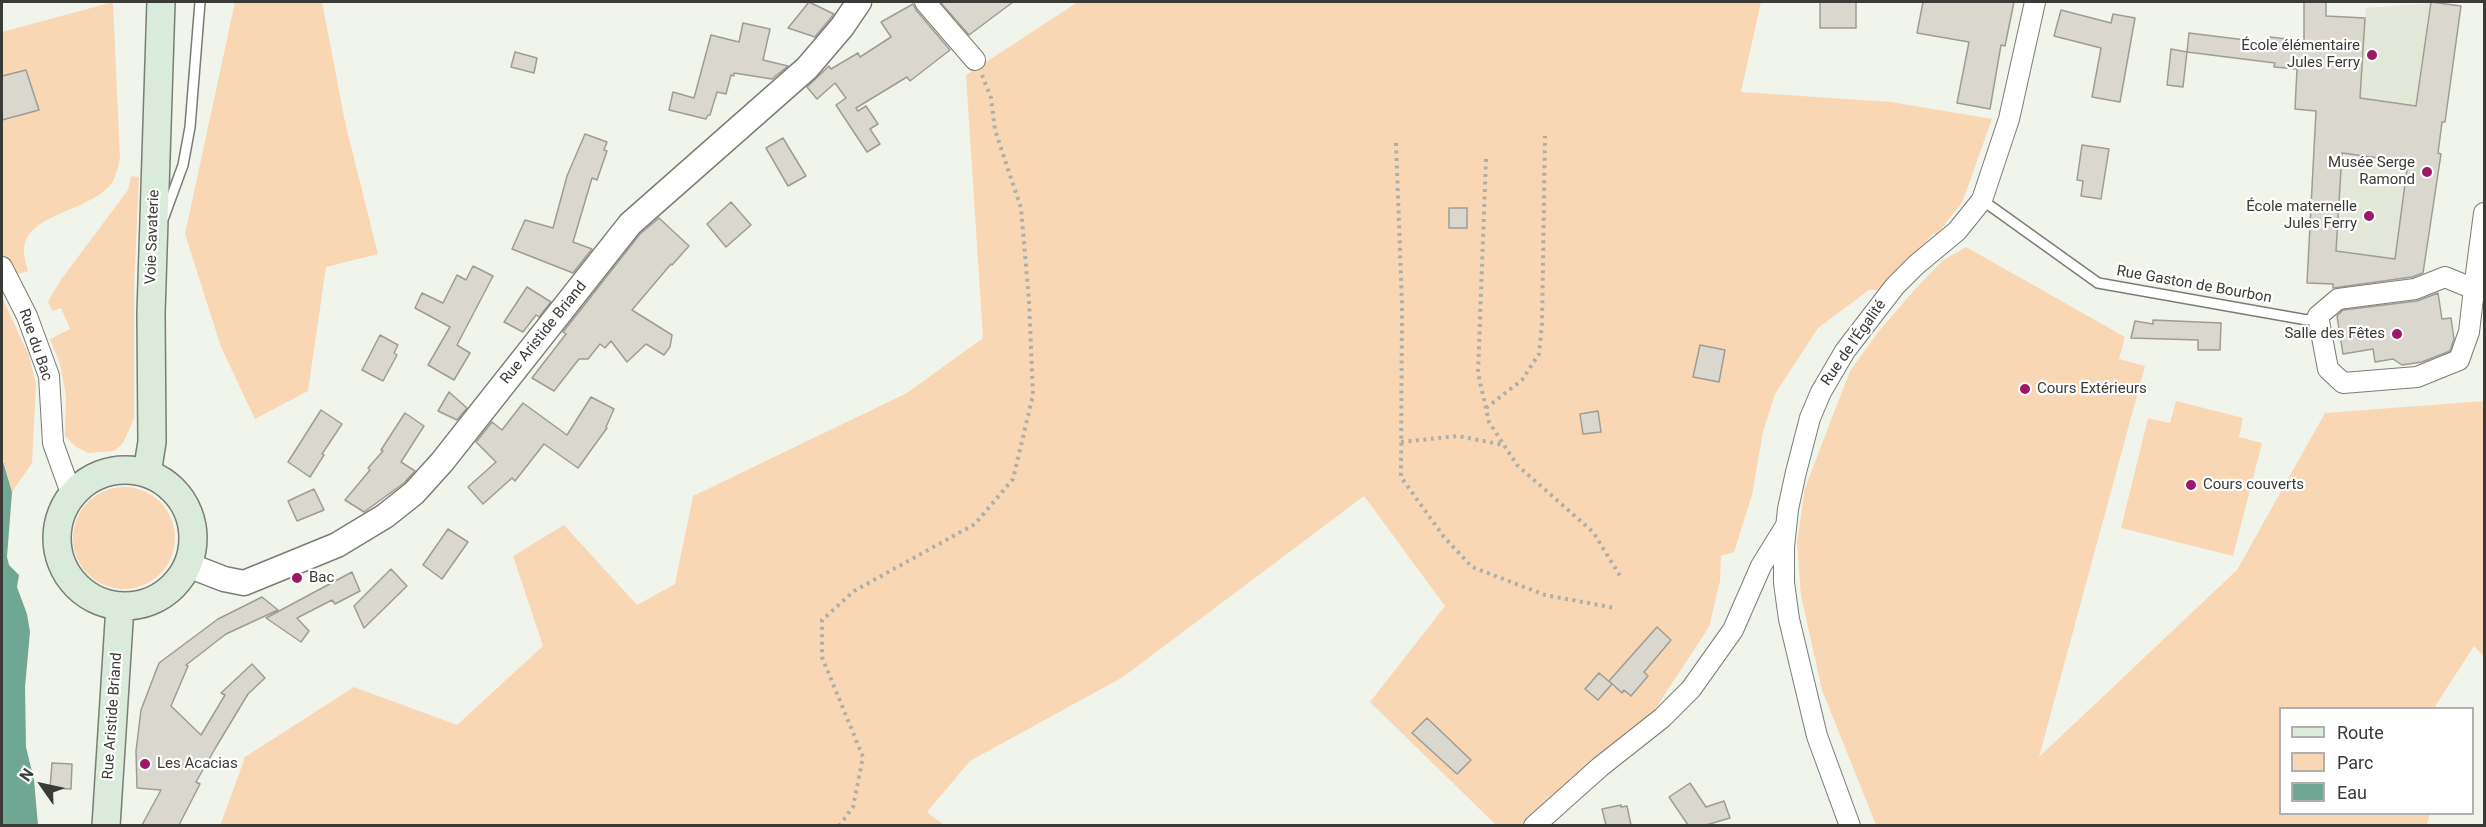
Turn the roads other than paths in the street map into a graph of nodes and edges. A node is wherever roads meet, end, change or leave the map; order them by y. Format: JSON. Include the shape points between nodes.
{"nodes":[{"id":1,"x":161,"y":2,"type":"edge"},
{"id":2,"x":200,"y":2,"type":"edge"},
{"id":3,"x":859,"y":2,"type":"edge"},
{"id":4,"x":925,"y":2,"type":"edge"},
{"id":5,"x":2035,"y":2,"type":"edge"},
{"id":6,"x":975,"y":60,"type":"road end"},
{"id":7,"x":1982,"y":200,"type":"junction"},
{"id":8,"x":2484,"y":213,"type":"edge"},
{"id":9,"x":153,"y":247,"type":"junction"},
{"id":10,"x":2,"y":267,"type":"edge"},
{"id":11,"x":2479,"y":290,"type":"edge"},
{"id":12,"x":2318,"y":316,"type":"junction"},
{"id":13,"x":147,"y":473,"type":"junction"},
{"id":14,"x":72,"y":496,"type":"junction"},
{"id":15,"x":1785,"y":526,"type":"junction"},
{"id":16,"x":188,"y":565,"type":"junction"},
{"id":17,"x":120,"y":606,"type":"junction"},
{"id":18,"x":106,"y":825,"type":"edge"},
{"id":19,"x":1534,"y":825,"type":"edge"},
{"id":20,"x":1850,"y":825,"type":"edge"}],
"edges":[{"from":1,"to":9,"type":"main road","name":"Voie Savaterie"},
{"from":2,"to":9,"type":"lane","via":[[185,155]]},
{"from":3,"to":16,"type":"street","name":"Rue Aristide Briand","via":[[807,68],[630,224],[414,493],[337,545],[244,583]]},
{"from":4,"to":6,"type":"street"},
{"from":5,"to":7,"type":"street","name":"Rue de l'Égalité","via":[[2009,119]]},
{"from":7,"to":12,"type":"lane","name":"Rue Gaston de Bourbon","via":[[2098,283],[2307,320]]},
{"from":7,"to":15,"type":"street","name":"Rue de l'Égalité","via":[[1957,231],[1895,286],[1832,372],[1810,418]]},
{"from":8,"to":11,"type":"street"},
{"from":9,"to":13,"type":"main road","name":"Voie Savaterie","via":[[152,442]]},
{"from":10,"to":14,"type":"street","name":"Rue du Bac","via":[[27,316],[49,376],[53,443]]},
{"from":11,"to":12,"type":"street","via":[[2445,278],[2415,289],[2338,299]]},
{"from":11,"to":12,"type":"street","via":[[2459,360],[2417,376],[2343,383],[2328,369]]},
{"from":13,"to":14,"type":"main road","via":[[105,472]]},
{"from":13,"to":16,"type":"main road","via":[[167,484],[182,500],[191,521],[194,543]]},
{"from":14,"to":17,"type":"main road","via":[[57,535],[68,575],[82,591]]},
{"from":15,"to":19,"type":"street","via":[[1761,566],[1733,630],[1691,689]]},
{"from":15,"to":20,"type":"street","name":"Rue de l'Égalité","via":[[1784,583],[1792,639],[1817,736]]},
{"from":16,"to":17,"type":"main road","via":[[177,583],[160,596],[141,604]]},
{"from":17,"to":18,"type":"main road","name":"Rue Aristide Briand"}]}
